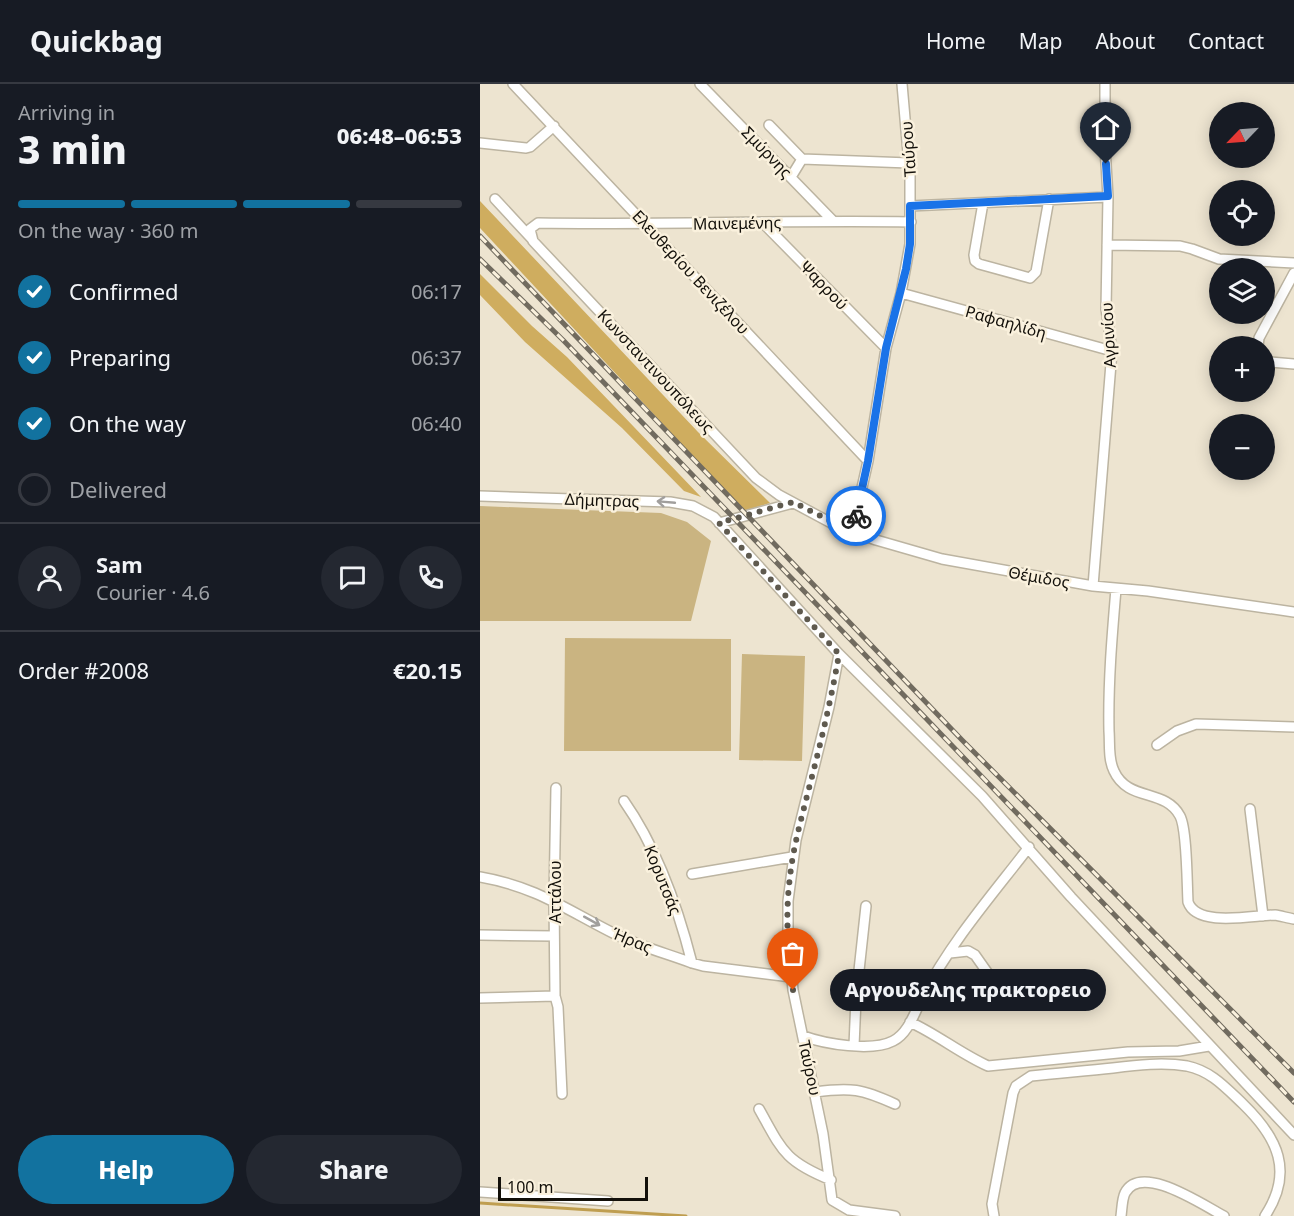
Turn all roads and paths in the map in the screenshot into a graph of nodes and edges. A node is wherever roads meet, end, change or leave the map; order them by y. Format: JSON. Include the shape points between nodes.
{"nodes":[{"id":1,"x":513,"y":84,"type":"edge"},
{"id":2,"x":700,"y":84,"type":"edge"},
{"id":3,"x":902,"y":84,"type":"edge"},
{"id":4,"x":1105,"y":84,"type":"edge"},
{"id":5,"x":769,"y":124,"type":"dead end"},
{"id":6,"x":554,"y":126,"type":"junction"},
{"id":7,"x":480,"y":143,"type":"edge"},
{"id":8,"x":802,"y":159,"type":"junction"},
{"id":9,"x":909,"y":163,"type":"junction"},
{"id":10,"x":791,"y":177,"type":"junction"},
{"id":11,"x":1108,"y":196,"type":"junction"},
{"id":12,"x":495,"y":199,"type":"dead end"},
{"id":13,"x":1049,"y":200,"type":"junction"},
{"id":14,"x":983,"y":203,"type":"junction"},
{"id":15,"x":910,"y":206,"type":"junction"},
{"id":16,"x":833,"y":221,"type":"junction"},
{"id":17,"x":762,"y":222,"type":"junction"},
{"id":18,"x":911,"y":222,"type":"junction"},
{"id":19,"x":646,"y":225,"type":"junction"},
{"id":20,"x":530,"y":229,"type":"joint"},
{"id":21,"x":533,"y":241,"type":"junction"},
{"id":22,"x":1107,"y":245,"type":"junction"},
{"id":23,"x":1294,"y":263,"type":"edge"},
{"id":24,"x":1294,"y":273,"type":"edge"},
{"id":25,"x":901,"y":293,"type":"junction"},
{"id":26,"x":1260,"y":336,"type":"edge"},
{"id":27,"x":886,"y":348,"type":"junction"},
{"id":28,"x":1112,"y":351,"type":"junction"},
{"id":29,"x":1275,"y":362,"type":"edge"},
{"id":30,"x":1294,"y":364,"type":"edge"},
{"id":31,"x":868,"y":461,"type":"junction"},
{"id":32,"x":480,"y":496,"type":"edge"},
{"id":33,"x":793,"y":502,"type":"junction"},
{"id":34,"x":719,"y":523,"type":"junction"},
{"id":35,"x":852,"y":532,"type":"junction"},
{"id":36,"x":1093,"y":586,"type":"junction"},
{"id":37,"x":1116,"y":589,"type":"junction"},
{"id":38,"x":1294,"y":612,"type":"edge"},
{"id":39,"x":839,"y":654,"type":"junction"},
{"id":40,"x":1294,"y":727,"type":"edge"},
{"id":41,"x":1157,"y":745,"type":"dead end"},
{"id":42,"x":556,"y":788,"type":"dead end"},
{"id":43,"x":624,"y":801,"type":"dead end"},
{"id":44,"x":1250,"y":809,"type":"dead end"},
{"id":45,"x":1029,"y":847,"type":"junction"},
{"id":46,"x":792,"y":857,"type":"junction"},
{"id":47,"x":692,"y":874,"type":"dead end"},
{"id":48,"x":480,"y":877,"type":"edge"},
{"id":49,"x":554,"y":900,"type":"junction"},
{"id":50,"x":866,"y":906,"type":"dead end"},
{"id":51,"x":1263,"y":916,"type":"junction"},
{"id":52,"x":1294,"y":919,"type":"edge"},
{"id":53,"x":480,"y":935,"type":"edge"},
{"id":54,"x":554,"y":936,"type":"junction"},
{"id":55,"x":950,"y":953,"type":"junction"},
{"id":56,"x":692,"y":963,"type":"junction"},
{"id":57,"x":791,"y":977,"type":"junction"},
{"id":58,"x":999,"y":989,"type":"dead end"},
{"id":59,"x":555,"y":996,"type":"junction"},
{"id":60,"x":480,"y":998,"type":"edge"},
{"id":61,"x":910,"y":1022,"type":"junction"},
{"id":62,"x":803,"y":1036,"type":"junction"},
{"id":63,"x":854,"y":1046,"type":"junction"},
{"id":64,"x":1209,"y":1046,"type":"junction"},
{"id":65,"x":815,"y":1092,"type":"junction"},
{"id":66,"x":562,"y":1094,"type":"dead end"},
{"id":67,"x":896,"y":1104,"type":"dead end"},
{"id":68,"x":759,"y":1109,"type":"dead end"},
{"id":69,"x":1294,"y":1135,"type":"edge"},
{"id":70,"x":831,"y":1180,"type":"junction"},
{"id":71,"x":480,"y":1192,"type":"edge"},
{"id":72,"x":608,"y":1201,"type":"dead end"},
{"id":73,"x":895,"y":1216,"type":"edge"},
{"id":74,"x":994,"y":1216,"type":"edge"},
{"id":75,"x":1121,"y":1216,"type":"edge"},
{"id":76,"x":1224,"y":1216,"type":"edge"},
{"id":77,"x":1265,"y":1216,"type":"edge"}],
"edges":[{"from":1,"to":6,"type":"street","name":"Ελευθερίου Βενιζέλου"},
{"from":2,"to":10,"type":"street","name":"Σμύρνης"},
{"from":3,"to":9,"type":"street","name":"Ταύρου"},
{"from":4,"to":11,"type":"street","name":"Αγρινίου"},
{"from":5,"to":8,"type":"street"},
{"from":6,"to":7,"type":"street","via":[[526,148]]},
{"from":6,"to":19,"type":"street","name":"Ελευθερίου Βενιζέλου"},
{"from":8,"to":9,"type":"street"},
{"from":8,"to":10,"type":"street"},
{"from":9,"to":15,"type":"street","name":"Ταύρου"},
{"from":10,"to":16,"type":"street","name":"Σμύρνης"},
{"from":11,"to":13,"type":"street"},
{"from":11,"to":22,"type":"street","name":"Αγρινίου"},
{"from":12,"to":21,"type":"street"},
{"from":13,"to":14,"type":"street"},
{"from":13,"to":14,"type":"street","via":[[1036,272],[1030,278],[975,261]]},
{"from":14,"to":15,"type":"street"},
{"from":15,"to":18,"type":"street","name":"Ταύρου"},
{"from":16,"to":17,"type":"street","name":"Μαινεμένης"},
{"from":16,"to":18,"type":"street","name":"Μαινεμένης"},
{"from":17,"to":19,"type":"street","name":"Μαινεμένης"},
{"from":17,"to":27,"type":"street","name":"Ψαρρού"},
{"from":18,"to":25,"type":"street","name":"Ταύρου"},
{"from":19,"to":20,"type":"street","name":"Μαινεμένης","via":[[538,223]]},
{"from":19,"to":31,"type":"street","name":"Ελευθερίου Βενιζέλου"},
{"from":20,"to":21,"type":"street","name":"Κωνσταντινουπόλεως"},
{"from":21,"to":33,"type":"street","name":"Κωνσταντινουπόλεως","via":[[756,478]]},
{"from":22,"to":23,"type":"street","via":[[1180,246],[1219,259]]},
{"from":22,"to":28,"type":"street","name":"Αγρινίου","via":[[1106,309]]},
{"from":24,"to":26,"type":"street"},
{"from":25,"to":27,"type":"street","name":"Ταύρου"},
{"from":25,"to":28,"type":"street","name":"Ραφαηλίδη"},
{"from":27,"to":31,"type":"street","name":"Ταύρου"},
{"from":28,"to":36,"type":"street","name":"Αγρινίου"},
{"from":29,"to":30,"type":"street"},
{"from":31,"to":35,"type":"street","name":"Ταύρου"},
{"from":34,"to":32,"type":"street","name":"Δήμητρας","one_way":true,"via":[[705,511],[670,502]]},
{"from":33,"to":34,"type":"street"},
{"from":33,"to":35,"type":"street","name":"Θέμιδος"},
{"from":34,"to":39,"type":"street","name":"Δήμητρας"},
{"from":35,"to":36,"type":"street","name":"Θέμιδος","via":[[942,559]]},
{"from":36,"to":37,"type":"street","name":"Θέμιδος"},
{"from":37,"to":38,"type":"street","name":"Θέμιδος"},
{"from":37,"to":51,"type":"street","via":[[1108,693],[1110,756],[1115,773],[1132,790],[1162,799],[1178,812],[1183,825],[1188,902],[1193,910],[1218,917]]},
{"from":39,"to":45,"type":"street","name":"Δήμητρας"},
{"from":39,"to":46,"type":"street","name":"Ταύρου","via":[[830,707]]},
{"from":40,"to":41,"type":"street","via":[[1196,724]]},
{"from":42,"to":49,"type":"street","name":"Αττάλου"},
{"from":43,"to":56,"type":"street","name":"Κορυτσάς","via":[[666,881]]},
{"from":44,"to":51,"type":"street"},
{"from":45,"to":55,"type":"street"},
{"from":45,"to":64,"type":"street","name":"Δήμητρας"},
{"from":46,"to":47,"type":"street"},
{"from":46,"to":57,"type":"street","name":"Ταύρου","via":[[788,901]]},
{"from":48,"to":49,"type":"street","name":"Ήρας","via":[[522,886]]},
{"from":49,"to":54,"type":"street","name":"Αττάλου"},
{"from":49,"to":56,"type":"street","name":"Ήρας","one_way":true,"via":[[620,936]]},
{"from":50,"to":63,"type":"street"},
{"from":51,"to":52,"type":"street"},
{"from":53,"to":54,"type":"street"},
{"from":54,"to":59,"type":"street","name":"Αττάλου"},
{"from":55,"to":58,"type":"street","via":[[968,951],[975,955]]},
{"from":55,"to":61,"type":"street","via":[[936,971]]},
{"from":56,"to":57,"type":"street","name":"Ήρας"},
{"from":57,"to":62,"type":"street","name":"Ταύρου"},
{"from":59,"to":60,"type":"street"},
{"from":59,"to":66,"type":"street","name":"Αττάλου"},
{"from":61,"to":63,"type":"street","via":[[895,1040]]},
{"from":61,"to":64,"type":"street","via":[[988,1066]]},
{"from":62,"to":63,"type":"street","via":[[821,1043]]},
{"from":62,"to":65,"type":"street","name":"Ταύρου"},
{"from":64,"to":69,"type":"street","name":"Δήμητρας"},
{"from":65,"to":67,"type":"street","via":[[858,1089]]},
{"from":65,"to":70,"type":"street","name":"Ταύρου"},
{"from":68,"to":70,"type":"street","via":[[789,1158]]},
{"from":70,"to":73,"type":"street","name":"Ταύρου","via":[[832,1200],[849,1210]]},
{"from":71,"to":72,"type":"street"},
{"from":74,"to":77,"type":"street","via":[[992,1204],[1016,1086],[1031,1076],[1151,1065],[1184,1066],[1216,1078],[1267,1127],[1277,1142],[1286,1172],[1276,1204]]},
{"from":75,"to":76,"type":"street","via":[[1125,1193],[1146,1181],[1166,1185]]}]}
